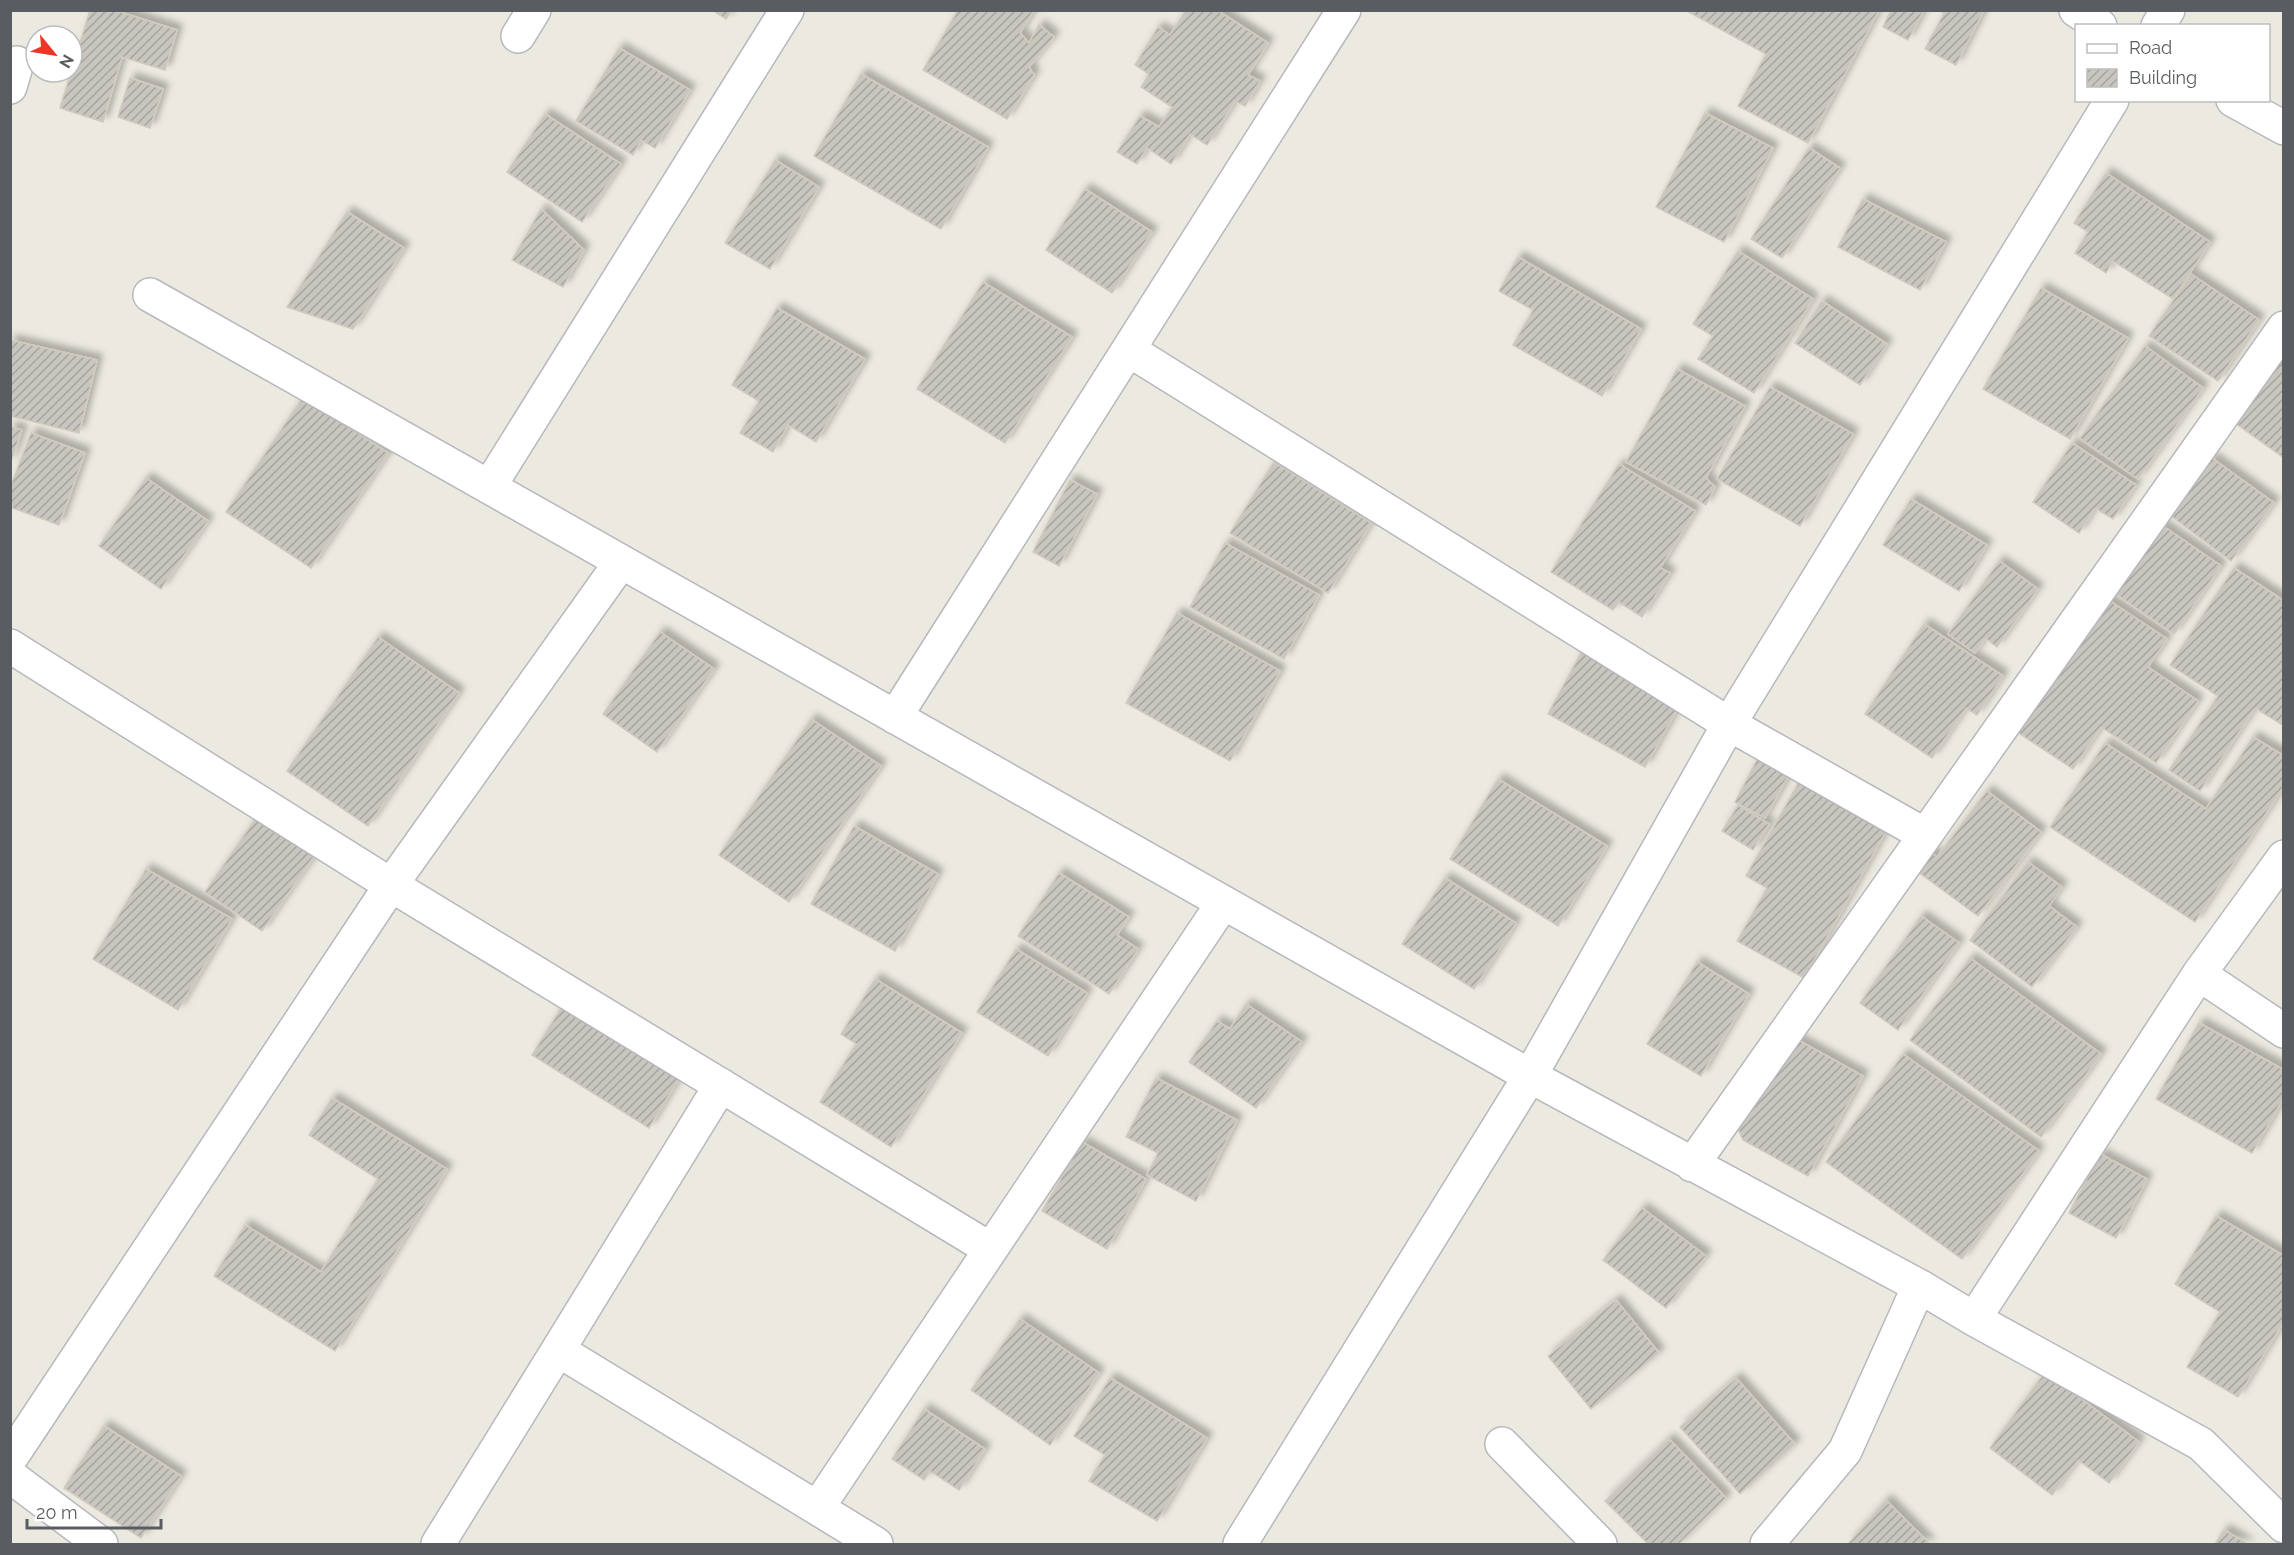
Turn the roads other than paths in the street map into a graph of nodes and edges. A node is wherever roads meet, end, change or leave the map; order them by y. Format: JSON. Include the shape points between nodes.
{"nodes":[{"id":1,"x":787,"y":10,"type":"edge"},
{"id":2,"x":1344,"y":10,"type":"edge"},
{"id":3,"x":2076,"y":10,"type":"edge"},
{"id":4,"x":2168,"y":10,"type":"edge"},
{"id":5,"x":2097,"y":24,"type":"edge"},
{"id":6,"x":2159,"y":24,"type":"edge"},
{"id":7,"x":2111,"y":102,"type":"edge"},
{"id":8,"x":2237,"y":102,"type":"edge"},
{"id":9,"x":2283,"y":128,"type":"edge"},
{"id":10,"x":150,"y":295,"type":"dead end"},
{"id":11,"x":2283,"y":328,"type":"edge"},
{"id":12,"x":1129,"y":350,"type":"junction"},
{"id":13,"x":489,"y":487,"type":"junction"},
{"id":14,"x":621,"y":562,"type":"junction"},
{"id":15,"x":10,"y":646,"type":"edge"},
{"id":16,"x":895,"y":717,"type":"junction"},
{"id":17,"x":1730,"y":724,"type":"junction"},
{"id":18,"x":1925,"y":835,"type":"junction"},
{"id":19,"x":2283,"y":857,"type":"edge"},
{"id":20,"x":390,"y":885,"type":"junction"},
{"id":21,"x":1222,"y":903,"type":"junction"},
{"id":22,"x":2199,"y":975,"type":"junction"},
{"id":23,"x":2283,"y":1030,"type":"edge"},
{"id":24,"x":1530,"y":1077,"type":"junction"},
{"id":25,"x":721,"y":1085,"type":"junction"},
{"id":26,"x":1692,"y":1165,"type":"junction"},
{"id":27,"x":990,"y":1249,"type":"junction"},
{"id":28,"x":1918,"y":1286,"type":"junction"},
{"id":29,"x":1974,"y":1318,"type":"junction"},
{"id":30,"x":558,"y":1350,"type":"junction"},
{"id":31,"x":1502,"y":1444,"type":"dead end"},
{"id":32,"x":10,"y":1459,"type":"edge"},
{"id":33,"x":10,"y":1476,"type":"edge"},
{"id":34,"x":818,"y":1507,"type":"junction"},
{"id":35,"x":2283,"y":1526,"type":"edge"},
{"id":36,"x":101,"y":1545,"type":"edge"},
{"id":37,"x":438,"y":1545,"type":"edge"},
{"id":38,"x":876,"y":1545,"type":"edge"},
{"id":39,"x":1240,"y":1545,"type":"edge"},
{"id":40,"x":1600,"y":1545,"type":"edge"},
{"id":41,"x":1767,"y":1545,"type":"edge"}],
"edges":[{"from":1,"to":13,"type":"street"},
{"from":2,"to":12,"type":"street"},
{"from":3,"to":5,"type":"street"},
{"from":4,"to":6,"type":"street"},
{"from":7,"to":17,"type":"street"},
{"from":8,"to":9,"type":"street"},
{"from":10,"to":13,"type":"street"},
{"from":11,"to":18,"type":"street"},
{"from":12,"to":16,"type":"street"},
{"from":12,"to":17,"type":"street"},
{"from":13,"to":14,"type":"street"},
{"from":14,"to":16,"type":"street"},
{"from":14,"to":20,"type":"street"},
{"from":15,"to":20,"type":"street"},
{"from":16,"to":21,"type":"street"},
{"from":17,"to":18,"type":"street"},
{"from":17,"to":24,"type":"street"},
{"from":18,"to":26,"type":"street"},
{"from":19,"to":22,"type":"street"},
{"from":20,"to":25,"type":"street"},
{"from":20,"to":32,"type":"street"},
{"from":21,"to":24,"type":"street"},
{"from":21,"to":27,"type":"street"},
{"from":22,"to":23,"type":"street"},
{"from":22,"to":29,"type":"street"},
{"from":24,"to":26,"type":"street"},
{"from":24,"to":39,"type":"street"},
{"from":25,"to":27,"type":"street"},
{"from":25,"to":30,"type":"street"},
{"from":26,"to":28,"type":"street"},
{"from":27,"to":34,"type":"street"},
{"from":28,"to":29,"type":"street"},
{"from":28,"to":41,"type":"street","via":[[1845,1451]]},
{"from":29,"to":35,"type":"street","via":[[2201,1444]]},
{"from":30,"to":34,"type":"street"},
{"from":30,"to":37,"type":"street"},
{"from":31,"to":40,"type":"street"},
{"from":33,"to":36,"type":"street"},
{"from":34,"to":38,"type":"street"}]}
